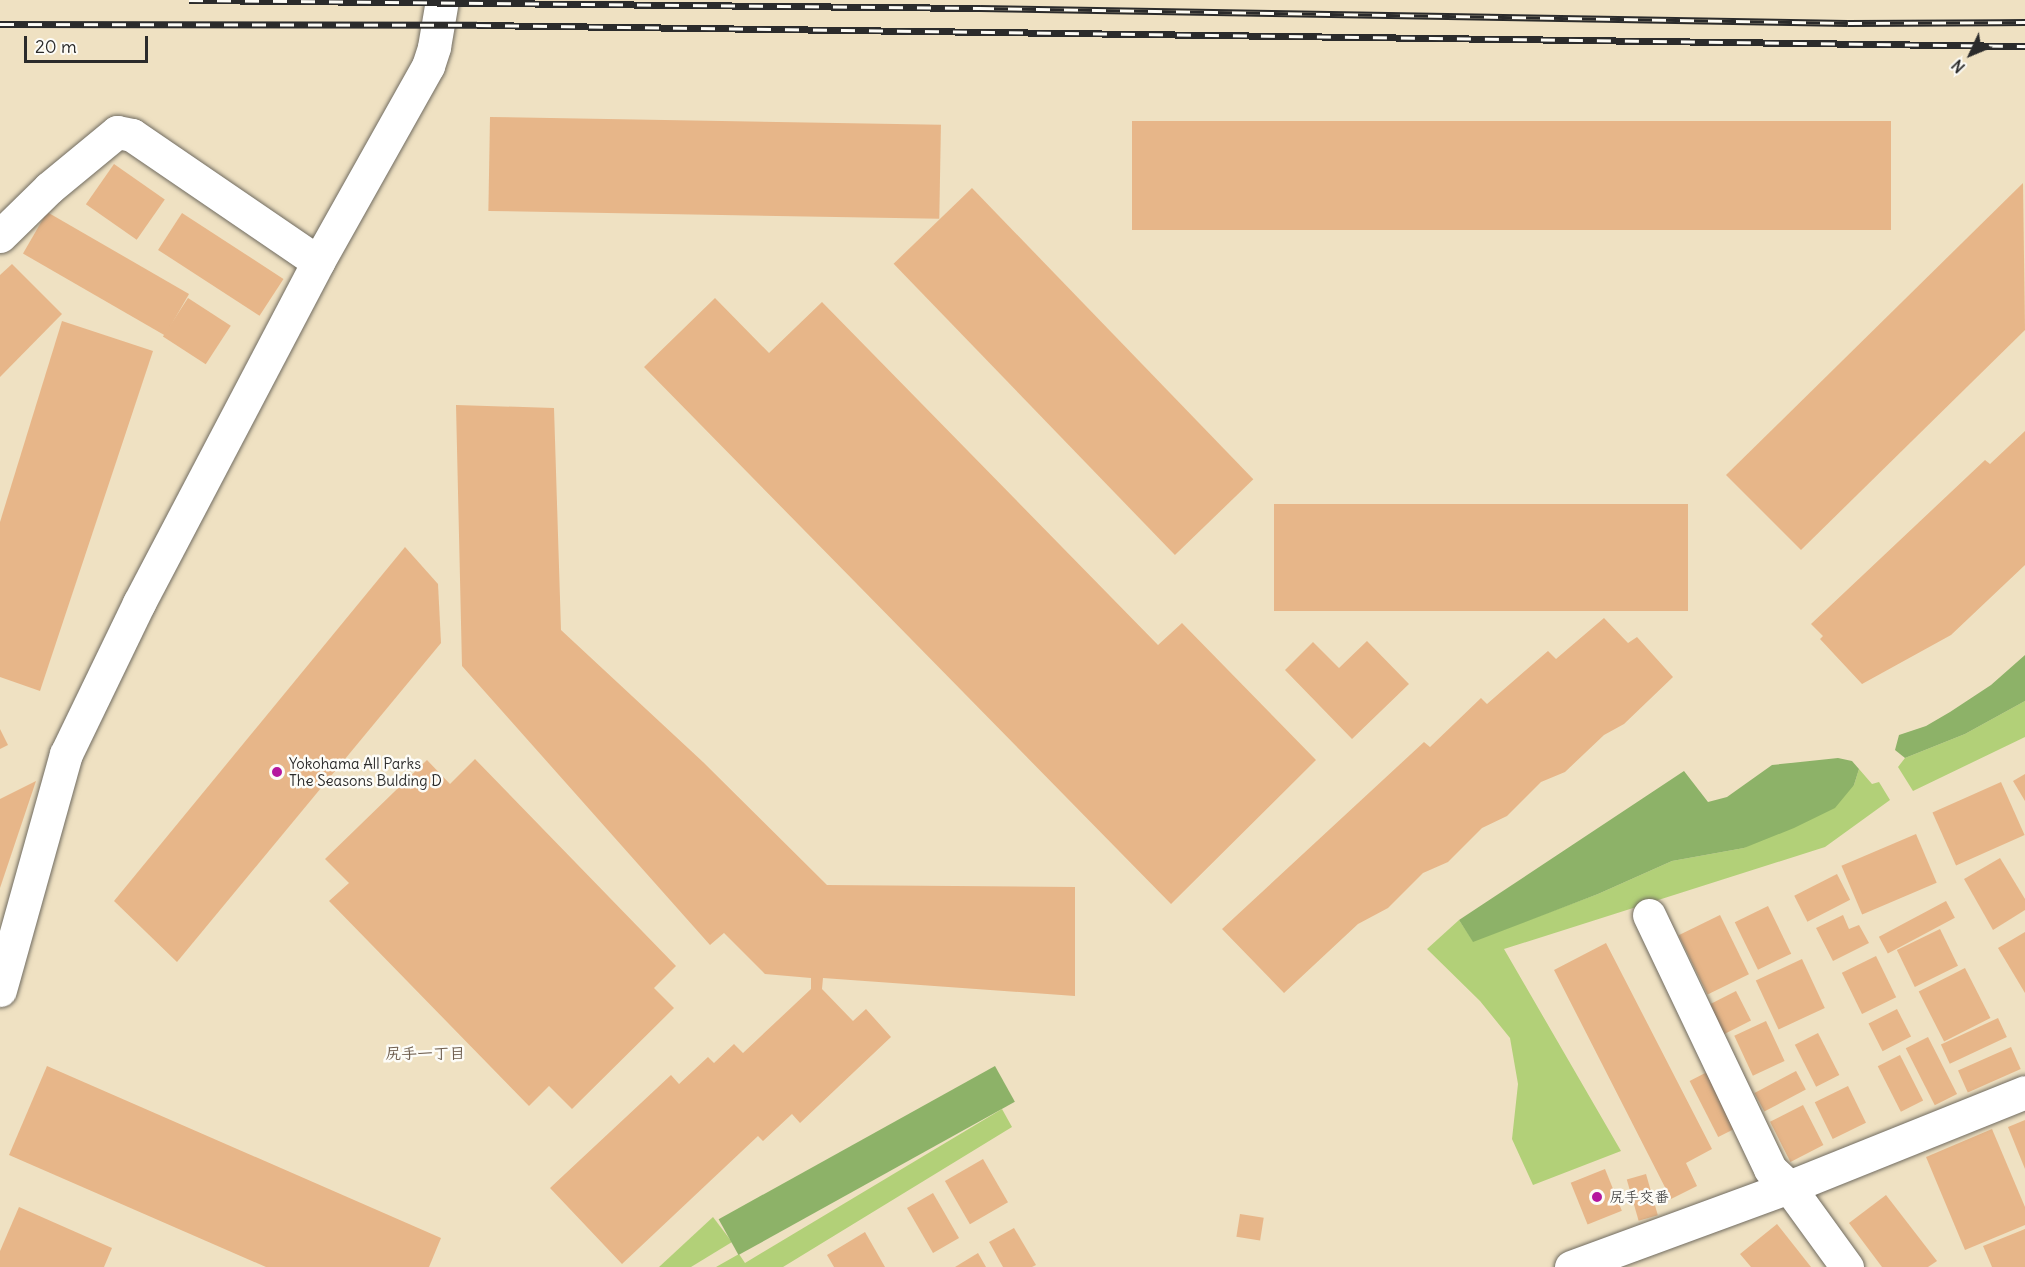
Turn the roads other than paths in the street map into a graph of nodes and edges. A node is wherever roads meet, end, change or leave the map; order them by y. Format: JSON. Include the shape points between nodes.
{"nodes":[{"id":1,"x":442,"y":0,"type":"edge"},
{"id":2,"x":0,"y":236,"type":"edge"},
{"id":3,"x":318,"y":262,"type":"junction"},
{"id":4,"x":1649,"y":915,"type":"dead end"},
{"id":5,"x":0,"y":990,"type":"edge"},
{"id":6,"x":2025,"y":1092,"type":"edge"},
{"id":7,"x":1789,"y":1187,"type":"junction"},
{"id":8,"x":1571,"y":1267,"type":"edge"},
{"id":9,"x":1847,"y":1267,"type":"edge"}],
"edges":[{"from":1,"to":3,"type":"street","via":[[428,66]]},
{"from":2,"to":3,"type":"street","via":[[49,188],[117,132],[132,135]]},
{"from":3,"to":5,"type":"street","via":[[139,603],[66,754]]},
{"from":4,"to":7,"type":"street","via":[[1770,1169]]},
{"from":6,"to":7,"type":"street"},
{"from":7,"to":8,"type":"street"},
{"from":7,"to":9,"type":"street"}]}
